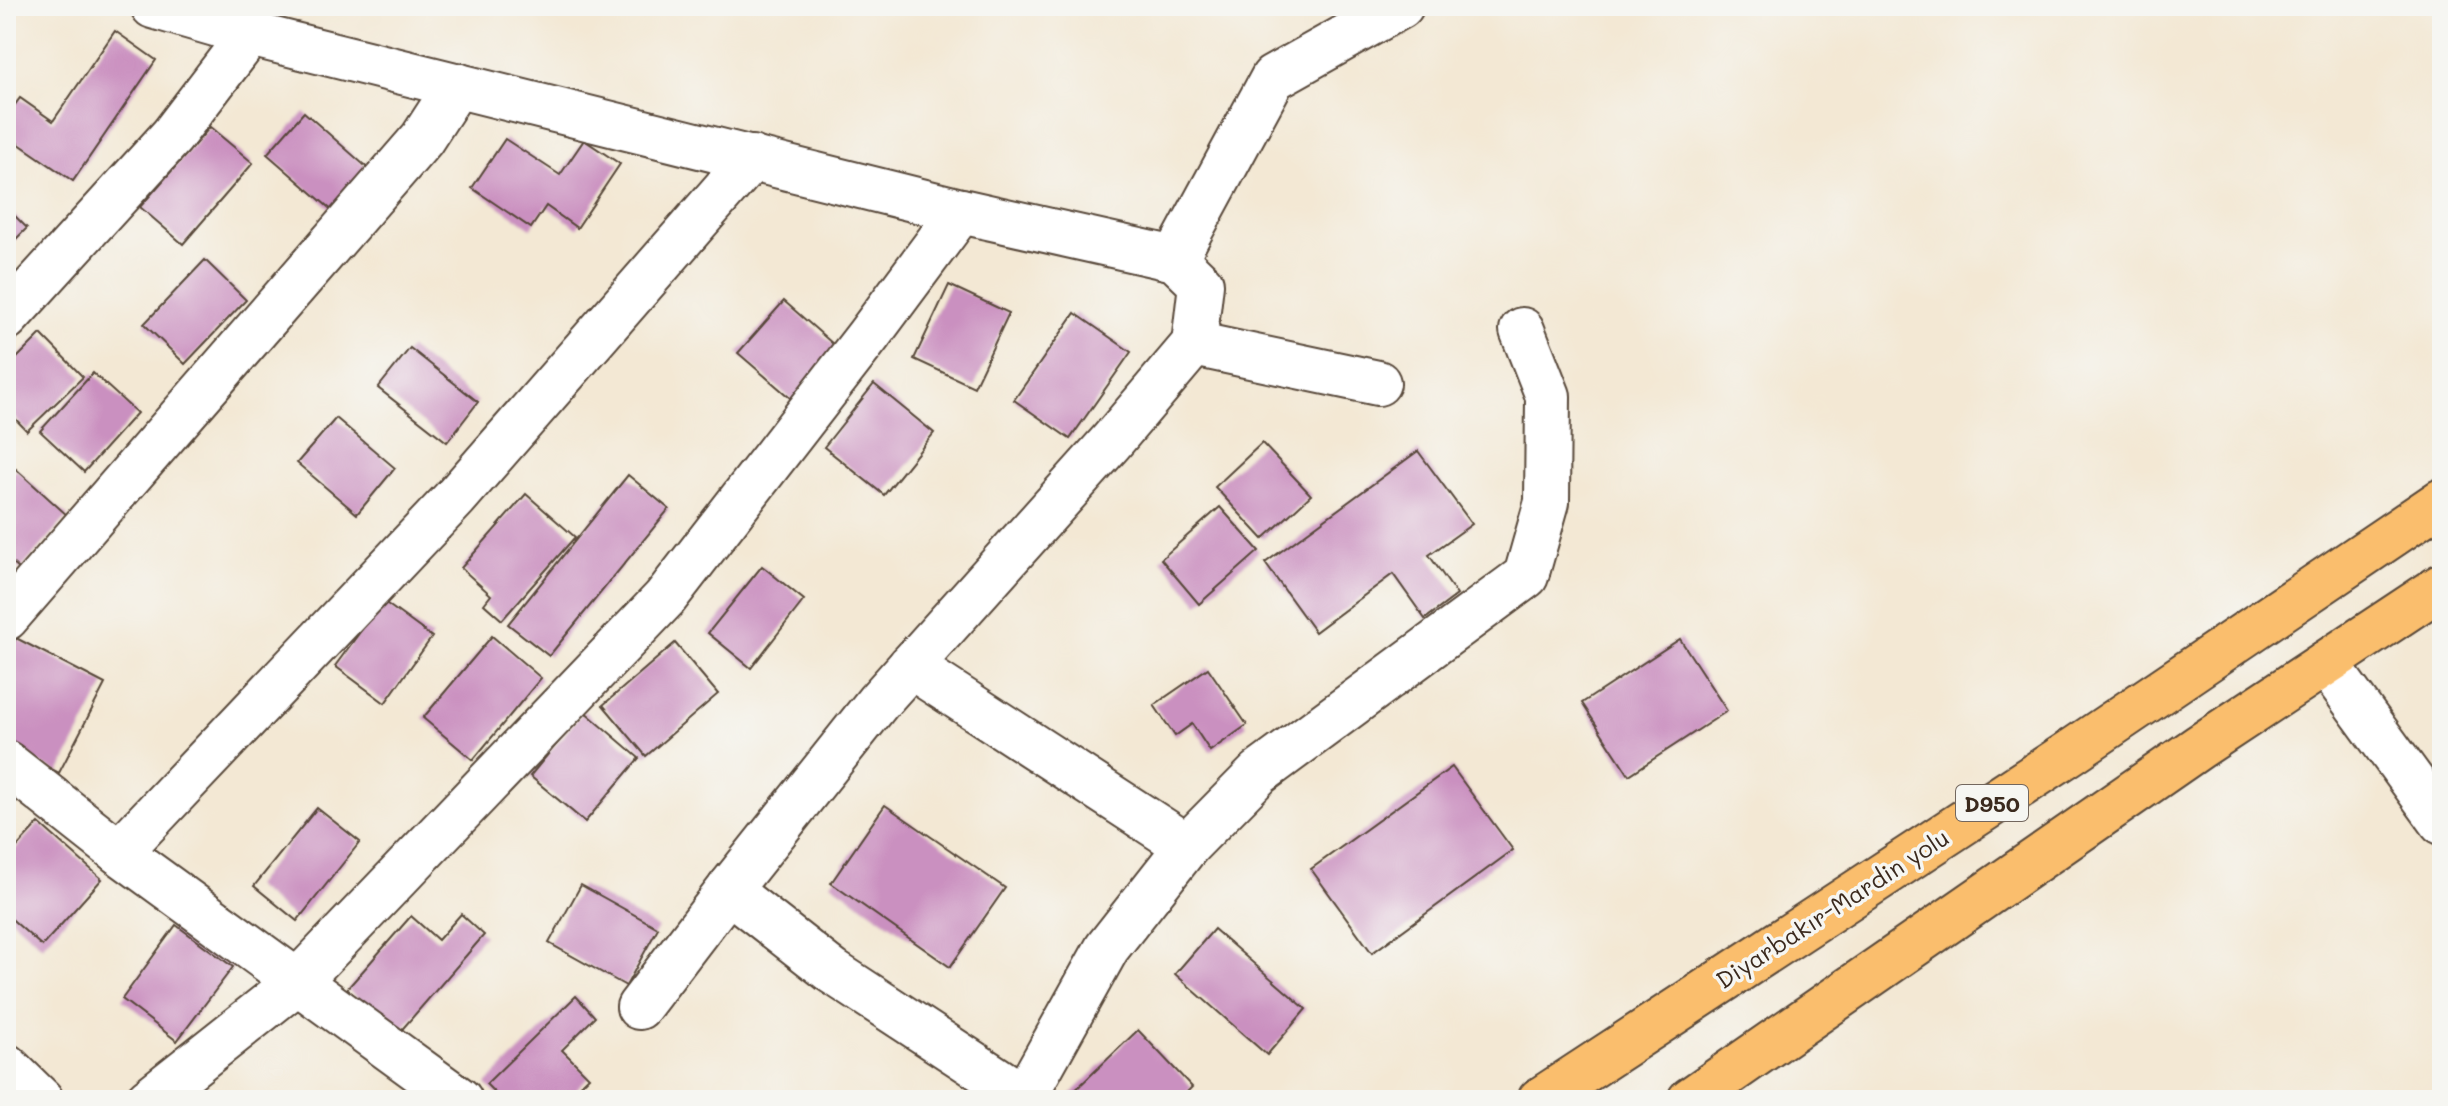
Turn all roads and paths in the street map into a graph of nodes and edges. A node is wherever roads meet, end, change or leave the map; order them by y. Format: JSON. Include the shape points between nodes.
{"nodes":[{"id":1,"x":153,"y":6,"type":"edge"},
{"id":2,"x":1401,"y":6,"type":"edge"},
{"id":3,"x":250,"y":34,"type":"junction"},
{"id":4,"x":457,"y":85,"type":"junction"},
{"id":5,"x":752,"y":158,"type":"junction"},
{"id":6,"x":961,"y":211,"type":"junction"},
{"id":7,"x":1175,"y":259,"type":"junction"},
{"id":8,"x":6,"y":318,"type":"edge"},
{"id":9,"x":1522,"y":330,"type":"dead end"},
{"id":10,"x":1194,"y":344,"type":"junction"},
{"id":11,"x":1378,"y":383,"type":"dead end"},
{"id":12,"x":2442,"y":501,"type":"edge"},
{"id":13,"x":2442,"y":586,"type":"edge"},
{"id":14,"x":6,"y":618,"type":"edge"},
{"id":15,"x":2326,"y":663,"type":"junction"},
{"id":16,"x":910,"y":666,"type":"junction"},
{"id":17,"x":6,"y":763,"type":"edge"},
{"id":18,"x":2442,"y":822,"type":"edge"},
{"id":19,"x":1187,"y":846,"type":"junction"},
{"id":20,"x":119,"y":852,"type":"junction"},
{"id":21,"x":730,"y":888,"type":"junction"},
{"id":22,"x":297,"y":982,"type":"junction"},
{"id":23,"x":639,"y":1007,"type":"dead end"},
{"id":24,"x":6,"y":1066,"type":"edge"},
{"id":25,"x":1022,"y":1099,"type":"edge"},
{"id":26,"x":41,"y":1100,"type":"edge"},
{"id":27,"x":148,"y":1100,"type":"edge"},
{"id":28,"x":460,"y":1100,"type":"edge"},
{"id":29,"x":1540,"y":1100,"type":"edge"},
{"id":30,"x":1690,"y":1100,"type":"edge"}],
"edges":[{"from":1,"to":3,"type":"street"},
{"from":2,"to":7,"type":"street","via":[[1273,78]]},
{"from":3,"to":4,"type":"street"},
{"from":3,"to":8,"type":"street","via":[[172,136]]},
{"from":4,"to":5,"type":"street"},
{"from":4,"to":14,"type":"street","via":[[422,139]]},
{"from":5,"to":6,"type":"street"},
{"from":5,"to":20,"type":"street","via":[[456,497]]},
{"from":6,"to":7,"type":"street"},
{"from":6,"to":22,"type":"street","via":[[665,598]]},
{"from":7,"to":10,"type":"street","via":[[1201,284]]},
{"from":9,"to":19,"type":"street","via":[[1548,396],[1547,502],[1526,576],[1259,773]]},
{"from":10,"to":11,"type":"street"},
{"from":10,"to":16,"type":"street"},
{"from":12,"to":29,"type":"highway","name":"Diyarbakır-Mardin yolu","number":"D950"},
{"from":13,"to":15,"type":"highway"},
{"from":15,"to":18,"type":"street"},
{"from":15,"to":30,"type":"highway"},
{"from":16,"to":19,"type":"street"},
{"from":16,"to":21,"type":"street"},
{"from":17,"to":20,"type":"street"},
{"from":19,"to":25,"type":"street","via":[[1107,948]]},
{"from":20,"to":22,"type":"street"},
{"from":21,"to":23,"type":"street"},
{"from":21,"to":25,"type":"street","via":[[833,972]]},
{"from":22,"to":27,"type":"street"},
{"from":22,"to":28,"type":"street"},
{"from":24,"to":26,"type":"street"}]}
